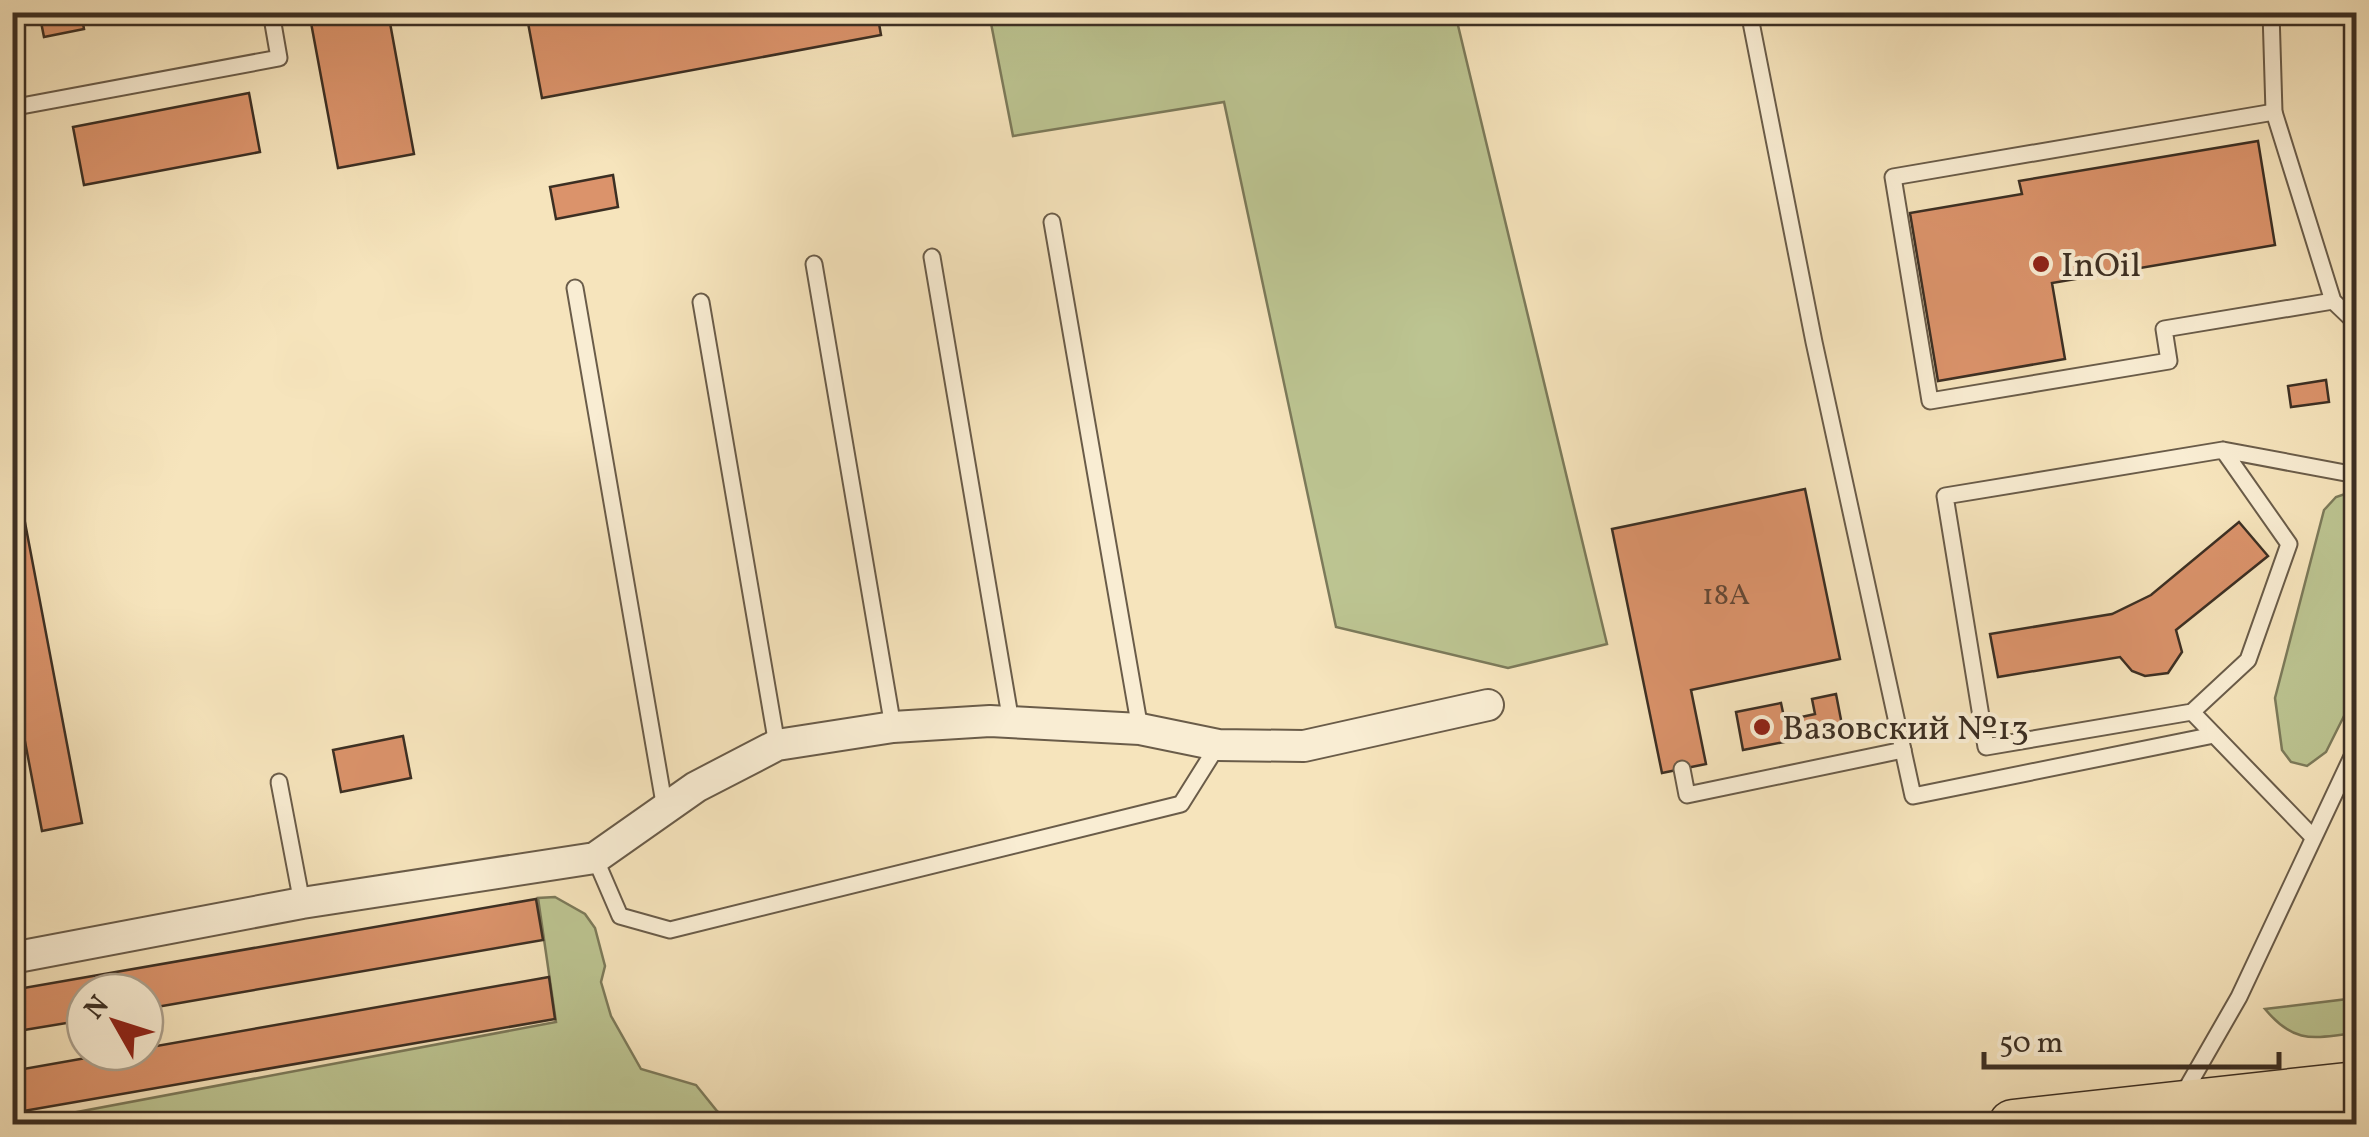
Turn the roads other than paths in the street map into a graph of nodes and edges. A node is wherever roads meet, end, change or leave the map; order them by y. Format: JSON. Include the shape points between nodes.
{"nodes":[{"id":1,"x":271,"y":12,"type":"edge"},
{"id":2,"x":1749,"y":12,"type":"edge"},
{"id":3,"x":2271,"y":12,"type":"edge"},
{"id":4,"x":16,"y":107,"type":"dead end"},
{"id":5,"x":2274,"y":112,"type":"junction"},
{"id":6,"x":1052,"y":222,"type":"dead end"},
{"id":7,"x":932,"y":257,"type":"dead end"},
{"id":8,"x":814,"y":264,"type":"dead end"},
{"id":9,"x":575,"y":288,"type":"dead end"},
{"id":10,"x":2333,"y":301,"type":"junction"},
{"id":11,"x":701,"y":302,"type":"dead end"},
{"id":12,"x":2356,"y":323,"type":"edge"},
{"id":13,"x":2222,"y":450,"type":"junction"},
{"id":14,"x":2356,"y":475,"type":"edge"},
{"id":15,"x":1488,"y":705,"type":"dead end"},
{"id":16,"x":2192,"y":712,"type":"junction"},
{"id":17,"x":1012,"y":722,"type":"junction"},
{"id":18,"x":894,"y":727,"type":"junction"},
{"id":19,"x":1140,"y":729,"type":"junction"},
{"id":20,"x":2214,"y":735,"type":"junction"},
{"id":21,"x":1218,"y":745,"type":"junction"},
{"id":22,"x":778,"y":746,"type":"junction"},
{"id":23,"x":2356,"y":748,"type":"edge"},
{"id":24,"x":1903,"y":750,"type":"junction"},
{"id":25,"x":1682,"y":768,"type":"dead end"},
{"id":26,"x":280,"y":782,"type":"dead end"},
{"id":27,"x":665,"y":809,"type":"junction"},
{"id":28,"x":2312,"y":836,"type":"junction"},
{"id":29,"x":595,"y":858,"type":"junction"},
{"id":30,"x":302,"y":903,"type":"junction"},
{"id":31,"x":12,"y":958,"type":"edge"},
{"id":32,"x":2356,"y":1086,"type":"edge"},
{"id":33,"x":2196,"y":1115,"type":"edge"},
{"id":34,"x":2013,"y":1124,"type":"edge"}],
"edges":[{"from":1,"to":4,"type":"lane","via":[[279,58]]},
{"from":2,"to":24,"type":"lane"},
{"from":3,"to":5,"type":"lane"},
{"from":5,"to":10,"type":"lane"},
{"from":5,"to":10,"type":"lane","via":[[1893,176],[1930,402],[2169,361],[2164,330]]},
{"from":6,"to":19,"type":"lane"},
{"from":7,"to":17,"type":"lane"},
{"from":8,"to":18,"type":"lane"},
{"from":9,"to":27,"type":"lane"},
{"from":10,"to":12,"type":"lane"},
{"from":11,"to":22,"type":"lane"},
{"from":13,"to":14,"type":"lane"},
{"from":13,"to":16,"type":"lane","via":[[2289,544],[2248,660]]},
{"from":13,"to":16,"type":"lane","via":[[1944,496],[1986,746]]},
{"from":15,"to":21,"type":"street","via":[[1304,746]]},
{"from":16,"to":20,"type":"lane"},
{"from":17,"to":18,"type":"street"},
{"from":17,"to":19,"type":"street"},
{"from":18,"to":22,"type":"street"},
{"from":19,"to":21,"type":"street"},
{"from":20,"to":24,"type":"lane","via":[[1913,796]]},
{"from":20,"to":28,"type":"lane"},
{"from":21,"to":29,"type":"lane","via":[[1181,804],[670,930],[620,916]]},
{"from":22,"to":27,"type":"street"},
{"from":23,"to":28,"type":"lane"},
{"from":24,"to":25,"type":"lane","via":[[1687,795]]},
{"from":26,"to":30,"type":"lane"},
{"from":27,"to":29,"type":"street"},
{"from":28,"to":33,"type":"lane","via":[[2239,996]]},
{"from":29,"to":30,"type":"street"},
{"from":30,"to":31,"type":"street"},
{"from":32,"to":33,"type":"main road"},
{"from":33,"to":34,"type":"main road"}]}
